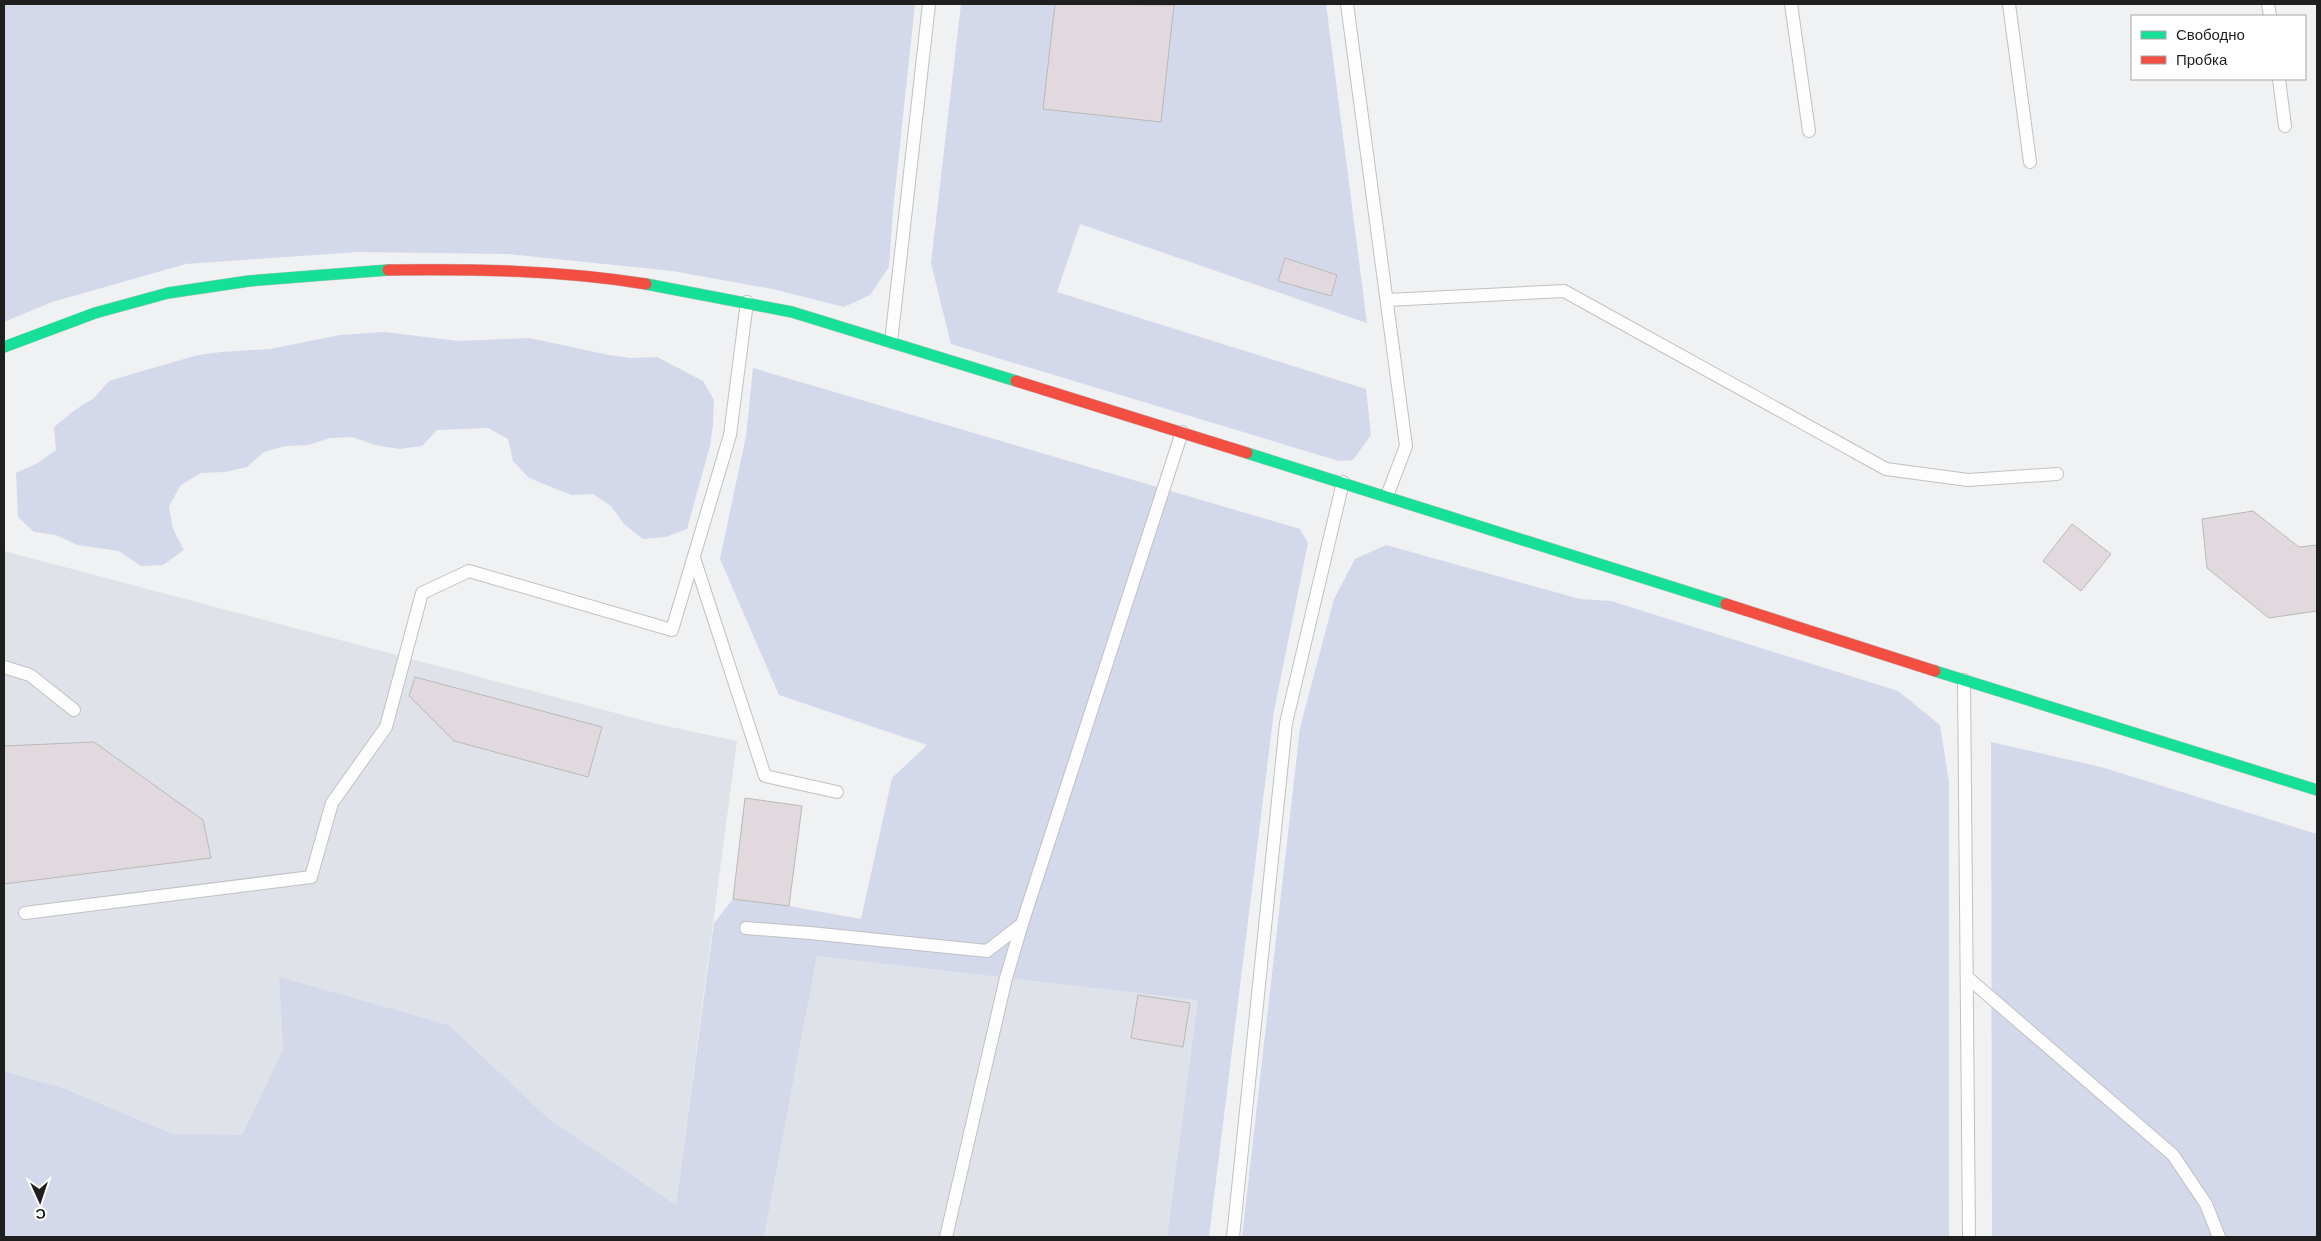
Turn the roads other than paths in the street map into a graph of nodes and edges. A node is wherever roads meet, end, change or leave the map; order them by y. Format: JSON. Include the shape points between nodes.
{"nodes":[{"id":1,"x":929,"y":4,"type":"edge"},
{"id":2,"x":1347,"y":4,"type":"edge"},
{"id":3,"x":1791,"y":4,"type":"edge"},
{"id":4,"x":2009,"y":4,"type":"edge"},
{"id":5,"x":2279,"y":80,"type":"edge"},
{"id":6,"x":2285,"y":126,"type":"dead end"},
{"id":7,"x":1808,"y":131,"type":"dead end"},
{"id":8,"x":2030,"y":162,"type":"dead end"},
{"id":9,"x":1387,"y":300,"type":"junction"},
{"id":10,"x":747,"y":302,"type":"junction"},
{"id":11,"x":891,"y":342,"type":"junction"},
{"id":12,"x":4,"y":347,"type":"edge"},
{"id":13,"x":1182,"y":432,"type":"junction"},
{"id":14,"x":2057,"y":474,"type":"dead end"},
{"id":15,"x":1342,"y":482,"type":"junction"},
{"id":16,"x":1387,"y":496,"type":"junction"},
{"id":17,"x":694,"y":558,"type":"junction"},
{"id":18,"x":4,"y":667,"type":"edge"},
{"id":19,"x":1964,"y":680,"type":"junction"},
{"id":20,"x":74,"y":710,"type":"dead end"},
{"id":21,"x":2317,"y":790,"type":"edge"},
{"id":22,"x":837,"y":792,"type":"dead end"},
{"id":23,"x":25,"y":913,"type":"dead end"},
{"id":24,"x":1022,"y":924,"type":"junction"},
{"id":25,"x":746,"y":928,"type":"dead end"},
{"id":26,"x":1966,"y":977,"type":"junction"},
{"id":27,"x":946,"y":1237,"type":"edge"},
{"id":28,"x":1233,"y":1237,"type":"edge"},
{"id":29,"x":1969,"y":1237,"type":"edge"},
{"id":30,"x":2218,"y":1237,"type":"edge"}],
"edges":[{"from":1,"to":11,"type":"lane"},
{"from":2,"to":9,"type":"lane"},
{"from":3,"to":7,"type":"lane"},
{"from":4,"to":8,"type":"lane"},
{"from":5,"to":6,"type":"lane"},
{"from":9,"to":14,"type":"lane","via":[[1564,291],[1886,469],[1968,480]]},
{"from":9,"to":16,"type":"lane","via":[[1406,446]]},
{"from":10,"to":11,"type":"street"},
{"from":10,"to":12,"type":"street","via":[[596,276],[486,269],[374,270],[168,292],[95,313]]},
{"from":10,"to":17,"type":"lane","via":[[730,435]]},
{"from":11,"to":13,"type":"street"},
{"from":13,"to":15,"type":"street"},
{"from":13,"to":24,"type":"lane"},
{"from":15,"to":16,"type":"street"},
{"from":15,"to":28,"type":"lane","via":[[1286,724]]},
{"from":16,"to":19,"type":"street"},
{"from":17,"to":22,"type":"lane","via":[[765,776]]},
{"from":17,"to":23,"type":"lane","via":[[672,630],[469,571],[422,593],[386,727],[332,803],[311,877]]},
{"from":18,"to":20,"type":"lane","via":[[30,675]]},
{"from":19,"to":21,"type":"street"},
{"from":19,"to":26,"type":"lane"},
{"from":24,"to":25,"type":"lane","via":[[987,951]]},
{"from":24,"to":27,"type":"lane","via":[[1006,978]]},
{"from":26,"to":29,"type":"lane"},
{"from":26,"to":30,"type":"lane","via":[[2174,1154],[2206,1204]]}]}
